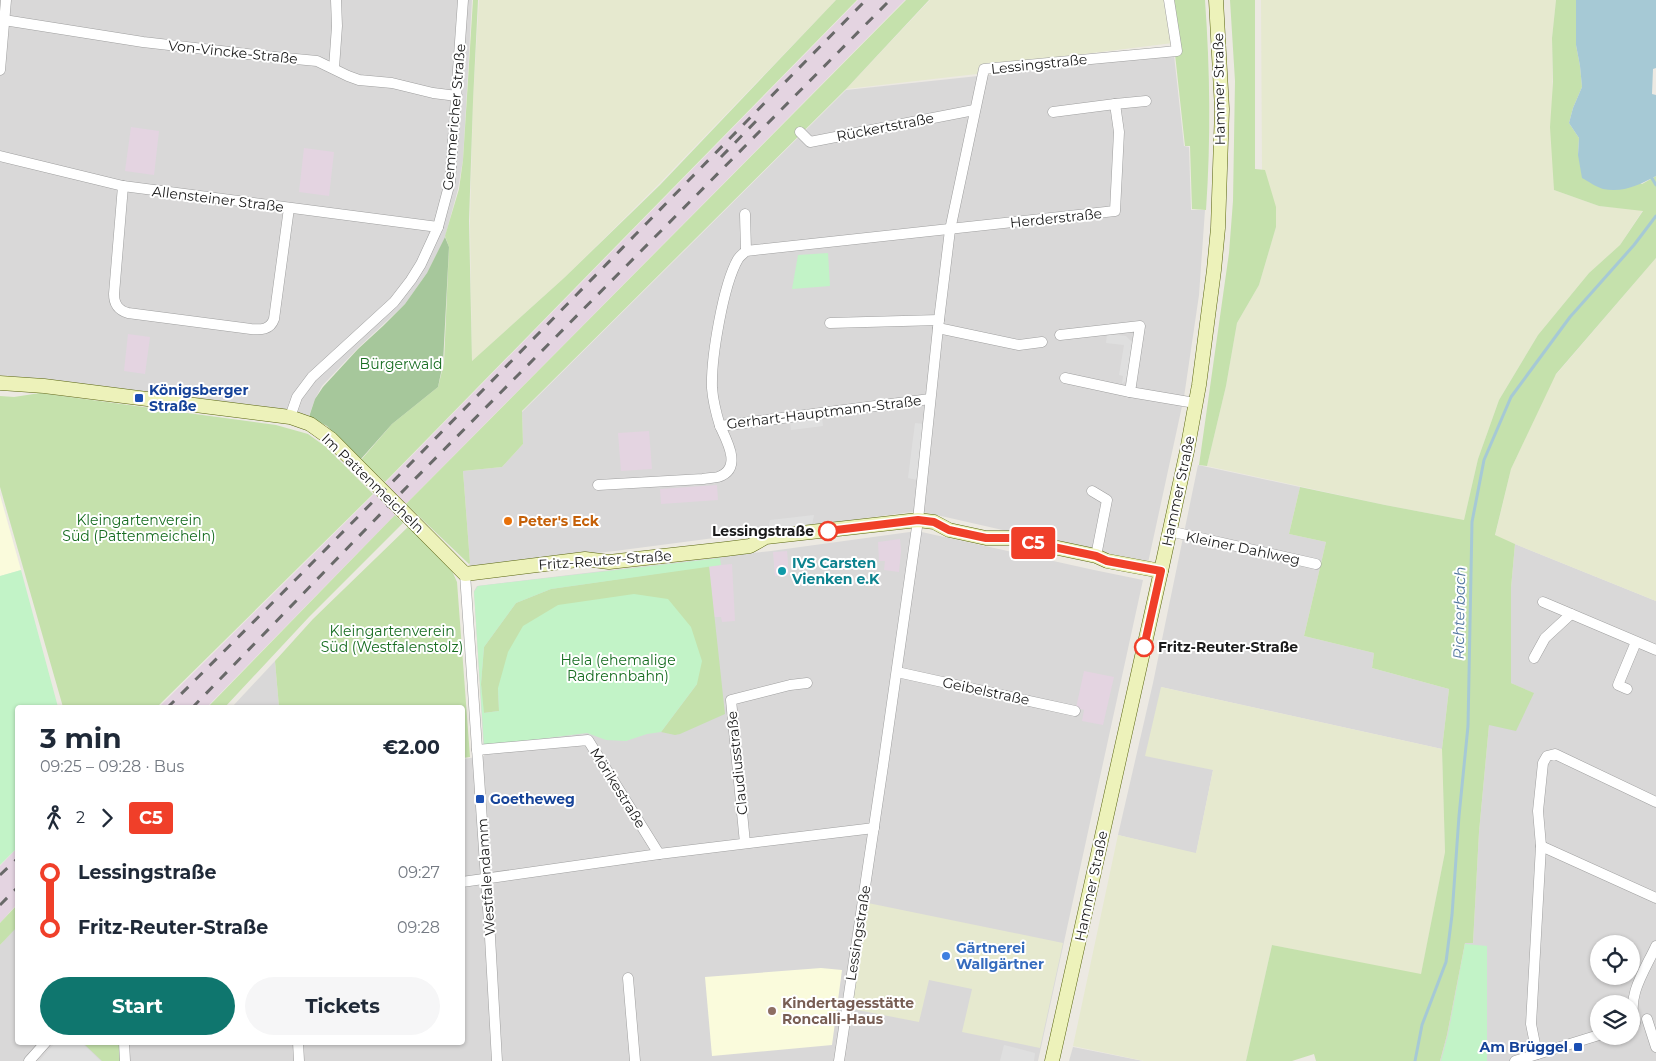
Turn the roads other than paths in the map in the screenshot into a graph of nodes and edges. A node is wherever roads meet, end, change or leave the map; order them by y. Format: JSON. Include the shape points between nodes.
{"nodes":[{"id":1,"x":6,"y":0,"type":"edge"},
{"id":2,"x":336,"y":0,"type":"edge"},
{"id":3,"x":462,"y":0,"type":"edge"},
{"id":4,"x":1169,"y":0,"type":"edge"},
{"id":5,"x":1216,"y":0,"type":"edge"},
{"id":6,"x":4,"y":20,"type":"junction"},
{"id":7,"x":334,"y":68,"type":"junction"},
{"id":8,"x":0,"y":70,"type":"edge"},
{"id":9,"x":457,"y":96,"type":"junction"},
{"id":10,"x":1146,"y":101,"type":"dead end"},
{"id":11,"x":1115,"y":104,"type":"junction"},
{"id":12,"x":974,"y":110,"type":"junction"},
{"id":13,"x":1053,"y":112,"type":"dead end"},
{"id":14,"x":800,"y":132,"type":"dead end"},
{"id":15,"x":0,"y":156,"type":"edge"},
{"id":16,"x":123,"y":186,"type":"junction"},
{"id":17,"x":289,"y":208,"type":"junction"},
{"id":18,"x":745,"y":214,"type":"dead end"},
{"id":19,"x":438,"y":227,"type":"junction"},
{"id":20,"x":950,"y":230,"type":"junction"},
{"id":21,"x":746,"y":251,"type":"junction"},
{"id":22,"x":830,"y":323,"type":"dead end"},
{"id":23,"x":938,"y":324,"type":"junction"},
{"id":24,"x":1060,"y":335,"type":"dead end"},
{"id":25,"x":1042,"y":342,"type":"dead end"},
{"id":26,"x":1065,"y":378,"type":"dead end"},
{"id":27,"x":0,"y":382,"type":"edge"},
{"id":28,"x":1130,"y":392,"type":"junction"},
{"id":29,"x":930,"y":399,"type":"junction"},
{"id":30,"x":1195,"y":403,"type":"junction"},
{"id":31,"x":290,"y":418,"type":"junction"},
{"id":32,"x":720,"y":426,"type":"junction"},
{"id":33,"x":598,"y":485,"type":"dead end"},
{"id":34,"x":1092,"y":491,"type":"dead end"},
{"id":35,"x":918,"y":520,"type":"junction"},
{"id":36,"x":1169,"y":531,"type":"junction"},
{"id":37,"x":1096,"y":556,"type":"junction"},
{"id":38,"x":1316,"y":564,"type":"dead end"},
{"id":39,"x":1161,"y":571,"type":"junction"},
{"id":40,"x":465,"y":574,"type":"junction"},
{"id":41,"x":1543,"y":602,"type":"dead end"},
{"id":42,"x":1571,"y":614,"type":"junction"},
{"id":43,"x":1636,"y":642,"type":"junction"},
{"id":44,"x":1656,"y":650,"type":"edge"},
{"id":45,"x":1534,"y":658,"type":"dead end"},
{"id":46,"x":897,"y":672,"type":"junction"},
{"id":47,"x":808,"y":683,"type":"dead end"},
{"id":48,"x":1618,"y":685,"type":"dead end"},
{"id":49,"x":1075,"y":711,"type":"dead end"},
{"id":50,"x":477,"y":750,"type":"junction"},
{"id":51,"x":1656,"y":802,"type":"edge"},
{"id":52,"x":874,"y":828,"type":"junction"},
{"id":53,"x":745,"y":844,"type":"junction"},
{"id":54,"x":1541,"y":846,"type":"junction"},
{"id":55,"x":659,"y":854,"type":"junction"},
{"id":56,"x":485,"y":878,"type":"junction"},
{"id":57,"x":465,"y":881,"type":"edge"},
{"id":58,"x":1656,"y":898,"type":"edge"},
{"id":59,"x":1656,"y":946,"type":"edge"},
{"id":60,"x":628,"y":978,"type":"dead end"},
{"id":61,"x":1633,"y":995,"type":"edge"},
{"id":62,"x":1651,"y":1018,"type":"edge"},
{"id":63,"x":1590,"y":1038,"type":"edge"},
{"id":64,"x":43,"y":1045,"type":"edge"},
{"id":65,"x":124,"y":1045,"type":"edge"},
{"id":66,"x":298,"y":1045,"type":"edge"},
{"id":67,"x":1656,"y":1047,"type":"edge"},
{"id":68,"x":1537,"y":1054,"type":"junction"},
{"id":69,"x":29,"y":1061,"type":"edge"},
{"id":70,"x":125,"y":1061,"type":"edge"},
{"id":71,"x":299,"y":1061,"type":"edge"},
{"id":72,"x":498,"y":1061,"type":"edge"},
{"id":73,"x":635,"y":1061,"type":"edge"},
{"id":74,"x":838,"y":1061,"type":"edge"},
{"id":75,"x":1052,"y":1061,"type":"edge"},
{"id":76,"x":1515,"y":1061,"type":"edge"}],
"edges":[{"from":1,"to":6,"type":"street"},
{"from":2,"to":7,"type":"street"},
{"from":3,"to":9,"type":"street","name":"Gemmericher Straße"},
{"from":4,"to":12,"type":"street","name":"Lessingstraße","via":[[1177,51],[984,69]]},
{"from":5,"to":30,"type":"street","name":"Hammer Straße","via":[[1222,109],[1218,228]]},
{"from":6,"to":7,"type":"street","name":"Von-Vincke-Straße","via":[[143,42],[318,61]]},
{"from":6,"to":8,"type":"street"},
{"from":7,"to":9,"type":"street","name":"Von-Vincke-Straße","via":[[359,80]]},
{"from":9,"to":19,"type":"street","name":"Gemmericher Straße","via":[[450,182]]},
{"from":10,"to":11,"type":"street"},
{"from":11,"to":13,"type":"street"},
{"from":11,"to":20,"type":"street","name":"Herderstraße","via":[[1119,132],[1115,211]]},
{"from":12,"to":14,"type":"street","name":"Rückertstraße","via":[[810,142]]},
{"from":12,"to":20,"type":"street","name":"Lessingstraße"},
{"from":15,"to":16,"type":"street","name":"Allensteiner Straße"},
{"from":16,"to":17,"type":"street","name":"Allensteiner Straße"},
{"from":16,"to":17,"type":"street","via":[[114,294],[115,304],[128,313],[251,329],[269,327],[274,319]]},
{"from":17,"to":19,"type":"street","name":"Allensteiner Straße"},
{"from":18,"to":21,"type":"street"},
{"from":19,"to":31,"type":"street","name":"Gemmericher Straße","via":[[421,264],[394,302],[312,377],[297,397]]},
{"from":20,"to":21,"type":"street"},
{"from":20,"to":23,"type":"street","name":"Lessingstraße"},
{"from":21,"to":32,"type":"street","name":"Gerhart-Hauptmann-Straße","via":[[737,260],[723,302],[714,358],[712,387]]},
{"from":22,"to":23,"type":"street"},
{"from":23,"to":25,"type":"street","via":[[1019,345]]},
{"from":23,"to":29,"type":"street","name":"Lessingstraße"},
{"from":24,"to":28,"type":"street","via":[[1140,326]]},
{"from":26,"to":28,"type":"street"},
{"from":27,"to":31,"type":"street","name":"Im Pattenmeicheln"},
{"from":28,"to":30,"type":"street"},
{"from":29,"to":32,"type":"street","name":"Gerhart-Hauptmann-Straße"},
{"from":29,"to":35,"type":"street","name":"Lessingstraße"},
{"from":30,"to":36,"type":"street","name":"Hammer Straße"},
{"from":31,"to":40,"type":"street","name":"Im Pattenmeicheln","via":[[310,424],[331,439]]},
{"from":32,"to":33,"type":"street","via":[[730,446],[732,460],[731,468],[718,477]]},
{"from":34,"to":37,"type":"street","via":[[1107,500]]},
{"from":35,"to":37,"type":"street","name":"Fritz-Reuter-Straße","via":[[986,538],[1011,538]]},
{"from":35,"to":40,"type":"street","name":"Fritz-Reuter-Straße","via":[[766,537],[750,546],[678,555],[610,562],[585,559]]},
{"from":35,"to":46,"type":"street","name":"Lessingstraße"},
{"from":36,"to":38,"type":"street","name":"Kleiner Dahlweg"},
{"from":36,"to":39,"type":"street","name":"Hammer Straße"},
{"from":37,"to":39,"type":"street","name":"Fritz-Reuter-Straße"},
{"from":39,"to":75,"type":"street","name":"Hammer Straße"},
{"from":40,"to":50,"type":"street","name":"Westfalendamm"},
{"from":41,"to":42,"type":"street"},
{"from":42,"to":43,"type":"street"},
{"from":42,"to":45,"type":"street","via":[[1545,638]]},
{"from":43,"to":44,"type":"street"},
{"from":43,"to":48,"type":"street"},
{"from":46,"to":49,"type":"street","name":"Geibelstraße"},
{"from":46,"to":52,"type":"street","name":"Lessingstraße"},
{"from":47,"to":53,"type":"street","name":"Claudiusstraße","via":[[731,700]]},
{"from":50,"to":55,"type":"street","name":"Mörikestraße","via":[[588,740]]},
{"from":50,"to":56,"type":"street","name":"Westfalendamm"},
{"from":51,"to":54,"type":"street","via":[[1554,754],[1546,756],[1538,811]]},
{"from":52,"to":53,"type":"street"},
{"from":52,"to":74,"type":"street","name":"Lessingstraße"},
{"from":53,"to":55,"type":"street"},
{"from":54,"to":58,"type":"street"},
{"from":54,"to":68,"type":"street","via":[[1532,1024]]},
{"from":55,"to":56,"type":"street"},
{"from":56,"to":57,"type":"street"},
{"from":56,"to":72,"type":"street","name":"Westfalendamm"},
{"from":59,"to":61,"type":"street"},
{"from":60,"to":73,"type":"street"},
{"from":62,"to":67,"type":"street"},
{"from":63,"to":68,"type":"street"},
{"from":64,"to":69,"type":"street"},
{"from":65,"to":70,"type":"street"},
{"from":66,"to":71,"type":"street"},
{"from":68,"to":76,"type":"street"}]}
